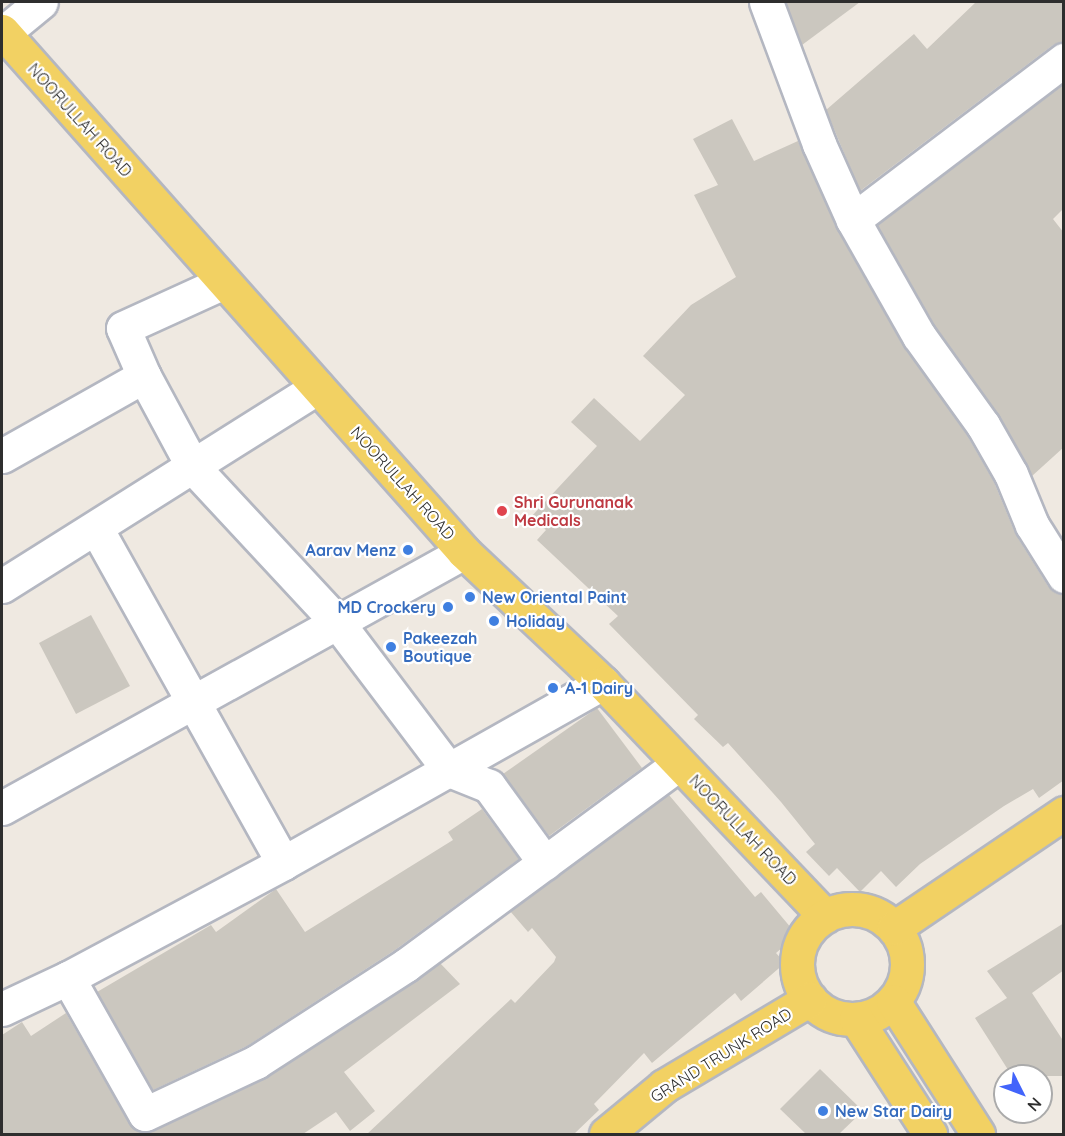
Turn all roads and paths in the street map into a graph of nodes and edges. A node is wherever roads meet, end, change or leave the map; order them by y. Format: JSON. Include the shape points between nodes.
{"nodes":[{"id":1,"x":41,"y":2,"type":"edge"},
{"id":2,"x":766,"y":2,"type":"edge"},
{"id":3,"x":2,"y":33,"type":"edge"},
{"id":4,"x":1064,"y":60,"type":"edge"},
{"id":5,"x":853,"y":220,"type":"junction"},
{"id":6,"x":224,"y":282,"type":"junction"},
{"id":7,"x":144,"y":376,"type":"junction"},
{"id":8,"x":318,"y":387,"type":"junction"},
{"id":9,"x":2,"y":456,"type":"edge"},
{"id":10,"x":193,"y":467,"type":"junction"},
{"id":11,"x":96,"y":528,"type":"junction"},
{"id":12,"x":464,"y":552,"type":"junction"},
{"id":13,"x":1064,"y":576,"type":"edge"},
{"id":14,"x":2,"y":586,"type":"edge"},
{"id":15,"x":337,"y":622,"type":"junction"},
{"id":16,"x":603,"y":683,"type":"junction"},
{"id":17,"x":193,"y":702,"type":"junction"},
{"id":18,"x":679,"y":764,"type":"junction"},
{"id":19,"x":449,"y":770,"type":"junction"},
{"id":20,"x":2,"y":808,"type":"edge"},
{"id":21,"x":1064,"y":813,"type":"edge"},
{"id":22,"x":1064,"y":840,"type":"edge"},
{"id":23,"x":283,"y":863,"type":"junction"},
{"id":24,"x":545,"y":863,"type":"junction"},
{"id":25,"x":825,"y":916,"type":"junction"},
{"id":26,"x":899,"y":936,"type":"junction"},
{"id":27,"x":68,"y":978,"type":"junction"},
{"id":28,"x":810,"y":999,"type":"junction"},
{"id":29,"x":893,"y":1001,"type":"junction"},
{"id":30,"x":4,"y":1003,"type":"edge"},
{"id":31,"x":856,"y":1019,"type":"junction"},
{"id":32,"x":606,"y":1134,"type":"edge"},
{"id":33,"x":930,"y":1134,"type":"edge"},
{"id":34,"x":978,"y":1134,"type":"edge"}],
"edges":[{"from":1,"to":3,"type":"street"},
{"from":2,"to":5,"type":"street","via":[[819,144]]},
{"from":3,"to":6,"type":"main road","name":"NOORULLAH ROAD"},
{"from":4,"to":5,"type":"street"},
{"from":5,"to":13,"type":"street","via":[[919,336],[983,425],[1011,474],[1032,525]]},
{"from":6,"to":7,"type":"street","via":[[123,328]]},
{"from":6,"to":8,"type":"main road","name":"NOORULLAH ROAD"},
{"from":7,"to":9,"type":"street"},
{"from":7,"to":10,"type":"street"},
{"from":8,"to":10,"type":"street"},
{"from":8,"to":12,"type":"main road","name":"NOORULLAH ROAD"},
{"from":10,"to":11,"type":"street"},
{"from":10,"to":15,"type":"street"},
{"from":11,"to":14,"type":"street"},
{"from":11,"to":17,"type":"street"},
{"from":12,"to":15,"type":"street"},
{"from":12,"to":16,"type":"main road","name":"NOORULLAH ROAD"},
{"from":15,"to":17,"type":"street"},
{"from":15,"to":19,"type":"street"},
{"from":16,"to":18,"type":"main road","name":"NOORULLAH ROAD"},
{"from":16,"to":19,"type":"street"},
{"from":17,"to":20,"type":"street"},
{"from":17,"to":23,"type":"street"},
{"from":18,"to":24,"type":"street"},
{"from":18,"to":25,"type":"main road","name":"NOORULLAH ROAD"},
{"from":19,"to":23,"type":"street"},
{"from":19,"to":24,"type":"street","via":[[489,786]]},
{"from":21,"to":26,"type":"main road"},
{"from":22,"to":26,"type":"main road"},
{"from":23,"to":27,"type":"street"},
{"from":24,"to":27,"type":"street","via":[[406,965],[256,1062],[145,1114]]},
{"from":25,"to":26,"type":"main road","via":[[861,909]]},
{"from":25,"to":28,"type":"main road","name":"GRAND TRUNK ROAD","via":[[810,929],[797,964]]},
{"from":26,"to":29,"type":"main road","via":[[906,974]]},
{"from":27,"to":30,"type":"street"},
{"from":28,"to":31,"type":"main road","name":"GRAND TRUNK ROAD","via":[[838,1017]]},
{"from":28,"to":32,"type":"main road","name":"GRAND TRUNK ROAD","via":[[664,1086]]},
{"from":29,"to":31,"type":"main road","via":[[882,1010]]},
{"from":29,"to":34,"type":"main road"},
{"from":31,"to":33,"type":"main road"}]}
